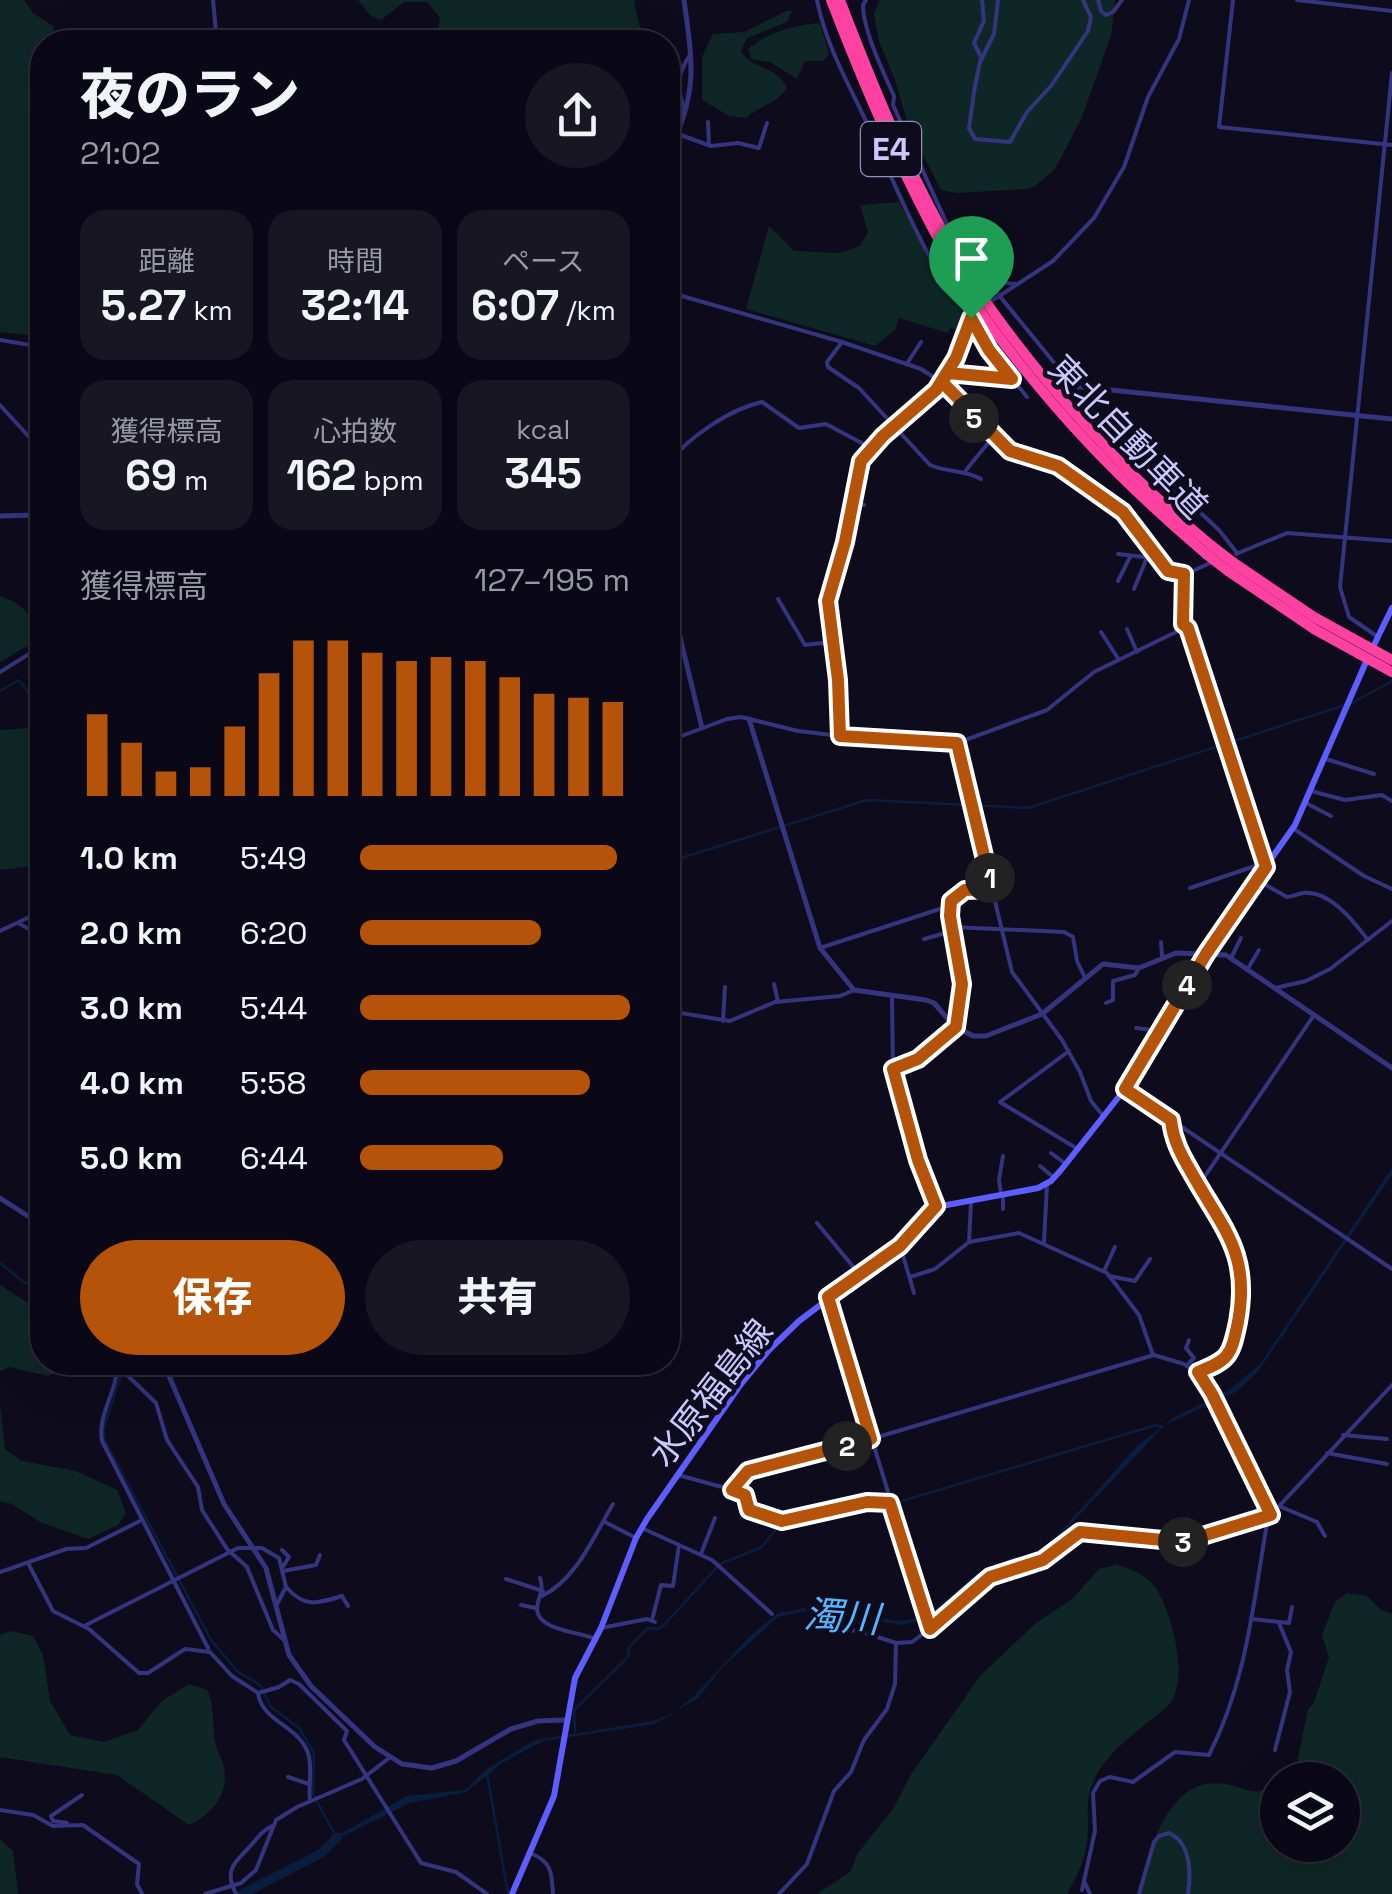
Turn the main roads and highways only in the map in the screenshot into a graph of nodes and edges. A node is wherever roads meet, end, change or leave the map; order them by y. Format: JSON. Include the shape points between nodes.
{"nodes":[{"id":1,"x":832,"y":0,"type":"edge"},
{"id":2,"x":840,"y":0,"type":"edge"},
{"id":3,"x":977,"y":286,"type":"junction"},
{"id":4,"x":1392,"y":608,"type":"edge"},
{"id":5,"x":1378,"y":654,"type":"edge"},
{"id":6,"x":1392,"y":672,"type":"edge"},
{"id":7,"x":512,"y":1894,"type":"edge"}],
"edges":[{"from":1,"to":3,"type":"highway","name":"東北自動車道","number":"E4","via":[[903,175]]},
{"from":2,"to":3,"type":"highway","name":"東北自動車道","number":"E4","via":[[911,171]]},
{"from":3,"to":5,"type":"highway","name":"東北自動車道","number":"E4","bridge":true,"via":[[1044,397],[1086,444],[1209,555],[1234,560],[1314,629]]},
{"from":4,"to":5,"type":"main road"},
{"from":5,"to":6,"type":"highway","name":"東北自動車道","number":"E4"},
{"from":5,"to":7,"type":"main road","name":"水原福島線","via":[[1346,705],[1293,828],[1125,1089],[1054,1178],[936,1206],[900,1246],[769,1350],[741,1384],[636,1538],[575,1678],[554,1796]]}]}
